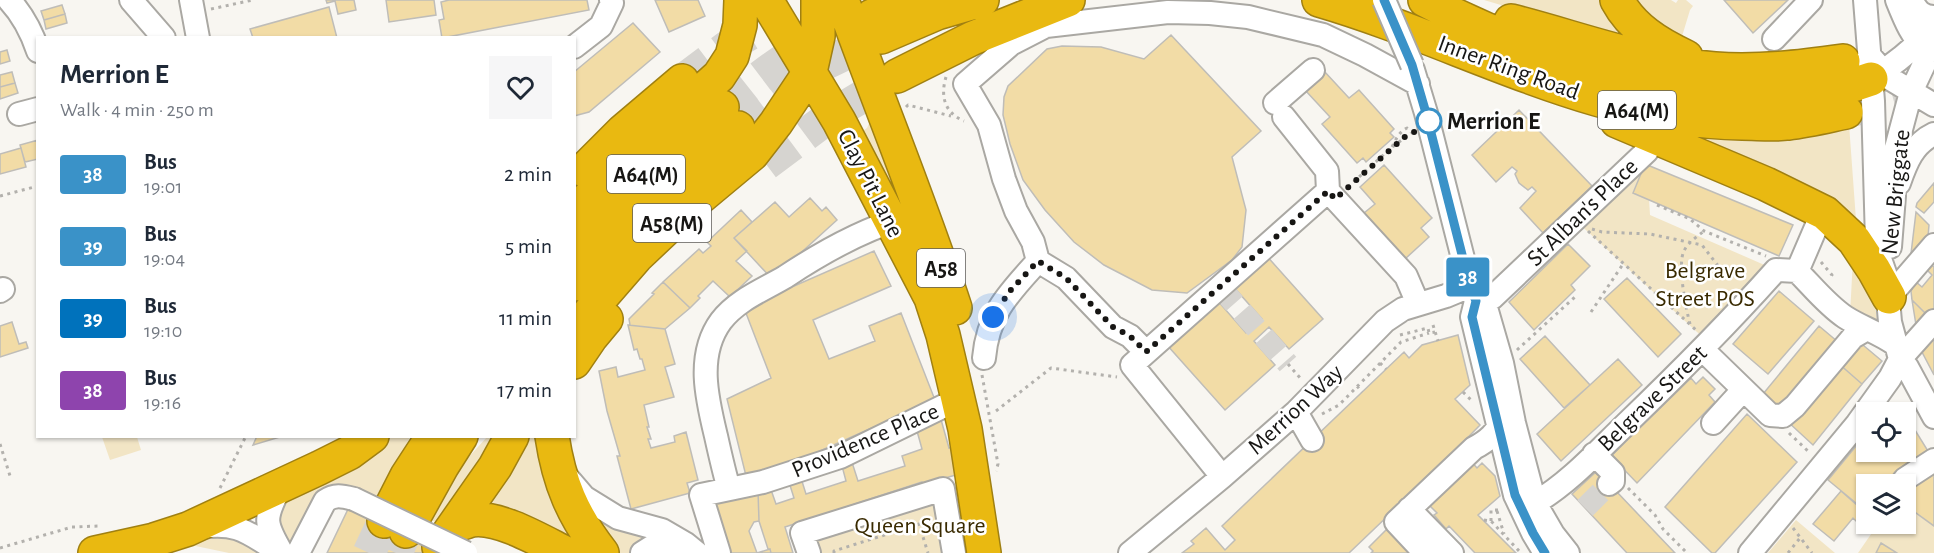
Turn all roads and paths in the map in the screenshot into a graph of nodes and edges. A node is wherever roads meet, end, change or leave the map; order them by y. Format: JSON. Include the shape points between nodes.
{"nodes":[{"id":1,"x":9,"y":0,"type":"edge"},
{"id":2,"x":131,"y":0,"type":"edge"},
{"id":3,"x":254,"y":0,"type":"edge"},
{"id":4,"x":612,"y":0,"type":"edge"},
{"id":5,"x":741,"y":0,"type":"edge"},
{"id":6,"x":766,"y":0,"type":"edge"},
{"id":7,"x":818,"y":0,"type":"edge"},
{"id":8,"x":842,"y":0,"type":"edge"},
{"id":9,"x":910,"y":0,"type":"edge"},
{"id":10,"x":982,"y":0,"type":"edge"},
{"id":11,"x":1068,"y":0,"type":"edge"},
{"id":12,"x":1319,"y":0,"type":"edge"},
{"id":13,"x":1384,"y":0,"type":"edge"},
{"id":14,"x":1426,"y":0,"type":"edge"},
{"id":15,"x":1617,"y":0,"type":"edge"},
{"id":16,"x":1811,"y":0,"type":"edge"},
{"id":17,"x":1897,"y":0,"type":"edge"},
{"id":18,"x":1911,"y":0,"type":"edge"},
{"id":19,"x":241,"y":1,"type":"edge"},
{"id":20,"x":1867,"y":4,"type":"edge"},
{"id":21,"x":192,"y":7,"type":"edge"},
{"id":22,"x":1934,"y":17,"type":"edge"},
{"id":23,"x":162,"y":36,"type":"edge"},
{"id":24,"x":198,"y":36,"type":"edge"},
{"id":25,"x":1774,"y":39,"type":"dead end"},
{"id":26,"x":36,"y":45,"type":"edge"},
{"id":27,"x":576,"y":45,"type":"edge"},
{"id":28,"x":1930,"y":45,"type":"edge"},
{"id":29,"x":1867,"y":67,"type":"junction"},
{"id":30,"x":1715,"y":69,"type":"junction"},
{"id":31,"x":1313,"y":70,"type":"dead end"},
{"id":32,"x":1415,"y":75,"type":"junction"},
{"id":33,"x":897,"y":76,"type":"tunnel mouth"},
{"id":34,"x":682,"y":81,"type":"tunnel mouth"},
{"id":35,"x":1542,"y":82,"type":"junction"},
{"id":36,"x":811,"y":87,"type":"junction"},
{"id":37,"x":1911,"y":92,"type":"junction"},
{"id":38,"x":1934,"y":105,"type":"edge"},
{"id":39,"x":903,"y":108,"type":"dead end"},
{"id":40,"x":1846,"y":112,"type":"tunnel mouth"},
{"id":41,"x":953,"y":116,"type":"dead end"},
{"id":42,"x":776,"y":123,"type":"junction"},
{"id":43,"x":1934,"y":134,"type":"edge"},
{"id":44,"x":1391,"y":148,"type":"junction"},
{"id":45,"x":1647,"y":151,"type":"dead end"},
{"id":46,"x":766,"y":164,"type":"tunnel mouth"},
{"id":47,"x":576,"y":178,"type":"edge"},
{"id":48,"x":36,"y":187,"type":"edge"},
{"id":49,"x":1332,"y":195,"type":"junction"},
{"id":50,"x":0,"y":196,"type":"edge"},
{"id":51,"x":1894,"y":196,"type":"junction"},
{"id":52,"x":1657,"y":205,"type":"dead end"},
{"id":53,"x":576,"y":210,"type":"edge"},
{"id":54,"x":906,"y":217,"type":"junction"},
{"id":55,"x":1817,"y":225,"type":"dead end"},
{"id":56,"x":1704,"y":231,"type":"junction"},
{"id":57,"x":1690,"y":242,"type":"junction"},
{"id":58,"x":576,"y":244,"type":"edge"},
{"id":59,"x":1934,"y":245,"type":"edge"},
{"id":60,"x":1038,"y":261,"type":"junction"},
{"id":61,"x":1623,"y":263,"type":"junction"},
{"id":62,"x":1799,"y":267,"type":"dead end"},
{"id":63,"x":1770,"y":278,"type":"junction"},
{"id":64,"x":576,"y":282,"type":"edge"},
{"id":65,"x":1887,"y":286,"type":"junction"},
{"id":66,"x":1479,"y":295,"type":"junction"},
{"id":67,"x":1576,"y":296,"type":"dead end"},
{"id":68,"x":576,"y":304,"type":"edge"},
{"id":69,"x":1418,"y":304,"type":"junction"},
{"id":70,"x":1591,"y":312,"type":"dead end"},
{"id":71,"x":1934,"y":321,"type":"edge"},
{"id":72,"x":1433,"y":325,"type":"dead end"},
{"id":73,"x":1691,"y":326,"type":"junction"},
{"id":74,"x":576,"y":330,"type":"edge"},
{"id":75,"x":1865,"y":330,"type":"junction"},
{"id":76,"x":1435,"y":332,"type":"junction"},
{"id":77,"x":1429,"y":333,"type":"junction"},
{"id":78,"x":1400,"y":335,"type":"dead end"},
{"id":79,"x":1438,"y":341,"type":"dead end"},
{"id":80,"x":1708,"y":344,"type":"junction"},
{"id":81,"x":1146,"y":352,"type":"junction"},
{"id":82,"x":1898,"y":352,"type":"junction"},
{"id":83,"x":984,"y":358,"type":"dead end"},
{"id":84,"x":576,"y":359,"type":"edge"},
{"id":85,"x":1380,"y":363,"type":"junction"},
{"id":86,"x":1502,"y":363,"type":"junction"},
{"id":87,"x":1288,"y":364,"type":"tunnel mouth"},
{"id":88,"x":1386,"y":369,"type":"dead end"},
{"id":89,"x":1302,"y":379,"type":"dead end"},
{"id":90,"x":1144,"y":380,"type":"junction"},
{"id":91,"x":1357,"y":386,"type":"junction"},
{"id":92,"x":1508,"y":389,"type":"junction"},
{"id":93,"x":1743,"y":390,"type":"junction"},
{"id":94,"x":1362,"y":392,"type":"dead end"},
{"id":95,"x":958,"y":401,"type":"junction"},
{"id":96,"x":996,"y":411,"type":"dead end"},
{"id":97,"x":1296,"y":412,"type":"junction"},
{"id":98,"x":1322,"y":414,"type":"dead end"},
{"id":99,"x":1934,"y":417,"type":"edge"},
{"id":100,"x":1713,"y":423,"type":"dead end"},
{"id":101,"x":245,"y":438,"type":"edge"},
{"id":102,"x":369,"y":438,"type":"edge"},
{"id":103,"x":432,"y":438,"type":"edge"},
{"id":104,"x":460,"y":438,"type":"edge"},
{"id":105,"x":507,"y":440,"type":"edge"},
{"id":106,"x":1312,"y":440,"type":"dead end"},
{"id":107,"x":1497,"y":440,"type":"junction"},
{"id":108,"x":0,"y":444,"type":"edge"},
{"id":109,"x":554,"y":451,"type":"edge"},
{"id":110,"x":1594,"y":454,"type":"junction"},
{"id":111,"x":1934,"y":460,"type":"edge"},
{"id":112,"x":1216,"y":469,"type":"dead end"},
{"id":113,"x":1913,"y":474,"type":"edge"},
{"id":114,"x":11,"y":479,"type":"dead end"},
{"id":115,"x":1610,"y":484,"type":"dead end"},
{"id":116,"x":280,"y":488,"type":"junction"},
{"id":117,"x":729,"y":489,"type":"junction"},
{"id":118,"x":217,"y":494,"type":"dead end"},
{"id":119,"x":1638,"y":498,"type":"dead end"},
{"id":120,"x":1525,"y":499,"type":"junction"},
{"id":121,"x":1488,"y":506,"type":"dead end"},
{"id":122,"x":1491,"y":510,"type":"junction"},
{"id":123,"x":1781,"y":515,"type":"junction"},
{"id":124,"x":1403,"y":516,"type":"junction"},
{"id":125,"x":1484,"y":520,"type":"dead end"},
{"id":126,"x":1491,"y":521,"type":"junction"},
{"id":127,"x":188,"y":530,"type":"junction"},
{"id":128,"x":1506,"y":534,"type":"junction"},
{"id":129,"x":1800,"y":538,"type":"junction"},
{"id":130,"x":101,"y":540,"type":"edge"},
{"id":131,"x":453,"y":542,"type":"edge"},
{"id":132,"x":0,"y":548,"type":"edge"},
{"id":133,"x":692,"y":549,"type":"edge"},
{"id":134,"x":282,"y":553,"type":"edge"},
{"id":135,"x":298,"y":553,"type":"edge"},
{"id":136,"x":564,"y":553,"type":"edge"},
{"id":137,"x":602,"y":553,"type":"edge"},
{"id":138,"x":642,"y":553,"type":"edge"},
{"id":139,"x":719,"y":553,"type":"edge"},
{"id":140,"x":808,"y":553,"type":"edge"},
{"id":141,"x":834,"y":553,"type":"edge"},
{"id":142,"x":928,"y":553,"type":"edge"},
{"id":143,"x":954,"y":553,"type":"edge"},
{"id":144,"x":984,"y":553,"type":"edge"},
{"id":145,"x":1003,"y":553,"type":"edge"},
{"id":146,"x":1130,"y":553,"type":"edge"},
{"id":147,"x":1425,"y":553,"type":"edge"},
{"id":148,"x":1452,"y":553,"type":"edge"},
{"id":149,"x":1521,"y":553,"type":"edge"},
{"id":150,"x":1545,"y":553,"type":"edge"},
{"id":151,"x":1568,"y":553,"type":"edge"},
{"id":152,"x":1687,"y":553,"type":"edge"},
{"id":153,"x":1750,"y":553,"type":"edge"},
{"id":154,"x":1788,"y":553,"type":"edge"},
{"id":155,"x":1812,"y":553,"type":"edge"}],
"edges":[{"from":1,"to":26,"type":"street","via":[[22,14]]},
{"from":2,"to":23,"type":"street"},
{"from":3,"to":19,"type":"path"},
{"from":4,"to":27,"type":"street","via":[[601,26]]},
{"from":5,"to":53,"type":"highway","via":[[732,56],[719,76]]},
{"from":6,"to":36,"type":"highway","name":"Clay Pit Lane","number":"A58"},
{"from":7,"to":36,"type":"highway"},
{"from":8,"to":54,"type":"highway","name":"Clay Pit Lane","number":"A58"},
{"from":9,"to":10,"type":"highway","via":[[877,26]]},
{"from":11,"to":33,"type":"highway","via":[[973,38]]},
{"from":12,"to":35,"type":"highway","name":"Inner Ring Road","number":"A64(M)","via":[[1437,40]]},
{"from":13,"to":32,"type":"street","bridge":true},
{"from":14,"to":29,"type":"highway","number":"A64(M)","via":[[1468,23],[1539,51],[1661,91],[1737,100],[1806,98]]},
{"from":14,"to":30,"type":"highway","name":"Inner Ring Road","number":"A64(M)","via":[[1638,56]]},
{"from":15,"to":30,"type":"highway","number":"A64(M)","via":[[1632,21],[1658,43]]},
{"from":16,"to":25,"type":"street"},
{"from":17,"to":28,"type":"street","via":[[1905,21]]},
{"from":18,"to":22,"type":"street","via":[[1923,15]]},
{"from":19,"to":21,"type":"path"},
{"from":20,"to":29,"type":"street","name":"New Briggate"},
{"from":21,"to":24,"type":"street"},
{"from":28,"to":29,"type":"street"},
{"from":28,"to":37,"type":"street","name":"New Briggate"},
{"from":29,"to":30,"type":"highway","name":"Inner Ring Road","number":"A64(M)"},
{"from":29,"to":37,"type":"street"},
{"from":29,"to":65,"type":"street","name":"New Briggate","via":[[1877,241]]},
{"from":31,"to":49,"type":"street","via":[[1279,110],[1327,171]]},
{"from":32,"to":60,"type":"street","via":[[1323,35],[1248,17],[1168,12],[1046,26],[1011,44],[965,84],[989,125],[1008,190]]},
{"from":32,"to":66,"type":"street"},
{"from":34,"to":47,"type":"highway","number":"A64(M)"},
{"from":35,"to":40,"type":"highway","name":"Inner Ring Road","number":"A64(M)","via":[[1627,108],[1714,123],[1786,124]]},
{"from":35,"to":65,"type":"highway","number":"A64(M)","via":[[1607,116],[1825,213],[1854,240]]},
{"from":36,"to":42,"type":"highway","number":"A58(M)"},
{"from":36,"to":54,"type":"highway","name":"Clay Pit Lane","number":"A58"},
{"from":37,"to":38,"type":"street"},
{"from":37,"to":51,"type":"street","name":"New Briggate","via":[[1895,152]]},
{"from":39,"to":41,"type":"path","via":[[908,105]]},
{"from":42,"to":68,"type":"highway","number":"A58(M)","via":[[689,194]]},
{"from":42,"to":74,"type":"highway","number":"A58(M)","via":[[752,153],[637,256]]},
{"from":43,"to":51,"type":"street","via":[[1913,150]]},
{"from":44,"to":44,"type":"path","via":[[1403,130],[1413,132],[1408,134]]},
{"from":44,"to":49,"type":"path"},
{"from":45,"to":66,"type":"street","name":"St Alban's Place"},
{"from":46,"to":84,"type":"highway","number":"A64(M)","via":[[702,218],[646,273]]},
{"from":48,"to":50,"type":"path"},
{"from":49,"to":69,"type":"street","via":[[1406,276]]},
{"from":49,"to":81,"type":"street","via":[[1279,234]]},
{"from":51,"to":65,"type":"street","name":"New Briggate"},
{"from":52,"to":56,"type":"path","via":[[1690,219]]},
{"from":54,"to":95,"type":"highway","name":"Clay Pit Lane","number":"A58","via":[[943,335]]},
{"from":54,"to":117,"type":"street","via":[[878,226],[759,291],[721,321],[708,347],[705,376],[707,403]]},
{"from":54,"to":145,"type":"highway","name":"Clay Pit Lane","number":"A58","via":[[966,342]]},
{"from":55,"to":62,"type":"street"},
{"from":56,"to":57,"type":"path"},
{"from":56,"to":63,"type":"path","via":[[1772,258]]},
{"from":57,"to":61,"type":"path","via":[[1650,234],[1602,232],[1581,225]]},
{"from":57,"to":63,"type":"path","via":[[1701,245],[1719,267]]},
{"from":57,"to":73,"type":"path","via":[[1682,253],[1683,298]]},
{"from":58,"to":64,"type":"highway","number":"A64(M)","via":[[667,155],[730,117]]},
{"from":59,"to":65,"type":"street"},
{"from":60,"to":81,"type":"street","via":[[1066,278],[1113,327],[1130,336]]},
{"from":60,"to":83,"type":"street","via":[[1009,292],[993,317]]},
{"from":61,"to":70,"type":"path"},
{"from":61,"to":73,"type":"path"},
{"from":63,"to":75,"type":"street","via":[[1797,271],[1842,315]]},
{"from":63,"to":80,"type":"street","name":"Belgrave Street"},
{"from":65,"to":82,"type":"street","name":"New Briggate"},
{"from":66,"to":69,"type":"street","name":"Merrion Way","via":[[1446,296]]},
{"from":66,"to":86,"type":"street"},
{"from":66,"to":107,"type":"street","via":[[1472,317],[1490,385]]},
{"from":67,"to":86,"type":"path"},
{"from":69,"to":97,"type":"street","name":"Merrion Way","via":[[1385,321]]},
{"from":71,"to":82,"type":"street"},
{"from":72,"to":76,"type":"path"},
{"from":73,"to":80,"type":"path"},
{"from":75,"to":82,"type":"street","via":[[1877,333]]},
{"from":75,"to":93,"type":"street","via":[[1853,337],[1783,416],[1770,415]]},
{"from":76,"to":77,"type":"path"},
{"from":76,"to":79,"type":"path"},
{"from":77,"to":78,"type":"path","via":[[1428,328]]},
{"from":77,"to":85,"type":"path","via":[[1401,342]]},
{"from":80,"to":93,"type":"street"},
{"from":80,"to":110,"type":"street","name":"Belgrave Street"},
{"from":81,"to":90,"type":"street","via":[[1132,365]]},
{"from":82,"to":99,"type":"street","name":"New Briggate"},
{"from":82,"to":123,"type":"street","via":[[1890,378],[1864,415]]},
{"from":85,"to":88,"type":"path"},
{"from":85,"to":91,"type":"path"},
{"from":86,"to":92,"type":"street"},
{"from":87,"to":89,"type":"path"},
{"from":90,"to":96,"type":"path","via":[[1051,368]]},
{"from":90,"to":112,"type":"street"},
{"from":91,"to":94,"type":"path"},
{"from":91,"to":98,"type":"path","via":[[1339,405]]},
{"from":92,"to":107,"type":"street","via":[[1506,414]]},
{"from":92,"to":120,"type":"street"},
{"from":93,"to":100,"type":"street"},
{"from":95,"to":117,"type":"street","name":"Providence Place","via":[[840,456],[764,482]]},
{"from":95,"to":144,"type":"highway","name":"Clay Pit Lane","number":"A58"},
{"from":97,"to":106,"type":"street"},
{"from":97,"to":146,"type":"street","name":"Merrion Way"},
{"from":101,"to":118,"type":"path"},
{"from":102,"to":116,"type":"highway","via":[[349,453]]},
{"from":103,"to":104,"type":"highway","via":[[407,476],[395,526]]},
{"from":105,"to":131,"type":"highway"},
{"from":107,"to":120,"type":"street"},
{"from":107,"to":124,"type":"street","via":[[1474,448]]},
{"from":108,"to":114,"type":"path"},
{"from":109,"to":133,"type":"street","via":[[584,497],[618,518],[662,530]]},
{"from":109,"to":137,"type":"highway","via":[[566,495]]},
{"from":110,"to":115,"type":"street","via":[[1613,473]]},
{"from":110,"to":120,"type":"street","name":"Belgrave Street","via":[[1549,495]]},
{"from":111,"to":113,"type":"street"},
{"from":116,"to":127,"type":"highway"},
{"from":116,"to":134,"type":"street","via":[[267,519],[269,531]]},
{"from":117,"to":139,"type":"street","name":"Providence Place","via":[[701,495]]},
{"from":119,"to":152,"type":"path"},
{"from":120,"to":150,"type":"street","via":[[1533,533]]},
{"from":120,"to":151,"type":"street"},
{"from":121,"to":122,"type":"path"},
{"from":122,"to":126,"type":"path"},
{"from":122,"to":128,"type":"path","via":[[1497,511]]},
{"from":123,"to":129,"type":"path"},
{"from":123,"to":153,"type":"street"},
{"from":124,"to":147,"type":"street"},
{"from":124,"to":148,"type":"street"},
{"from":125,"to":126,"type":"path"},
{"from":126,"to":128,"type":"path"},
{"from":127,"to":130,"type":"highway","via":[[154,540]]},
{"from":127,"to":134,"type":"street","via":[[219,525],[236,527]]},
{"from":128,"to":149,"type":"path"},
{"from":129,"to":154,"type":"path"},
{"from":129,"to":155,"type":"path"},
{"from":130,"to":132,"type":"path","via":[[72,527]]},
{"from":131,"to":135,"type":"street","bridge":true,"via":[[339,495],[325,501]]},
{"from":131,"to":136,"type":"highway","via":[[473,520],[491,521]]},
{"from":133,"to":138,"type":"street","via":[[653,546]]},
{"from":140,"to":143,"type":"street","via":[[802,533],[943,489]]},
{"from":141,"to":142,"type":"path","via":[[919,524]]}]}
